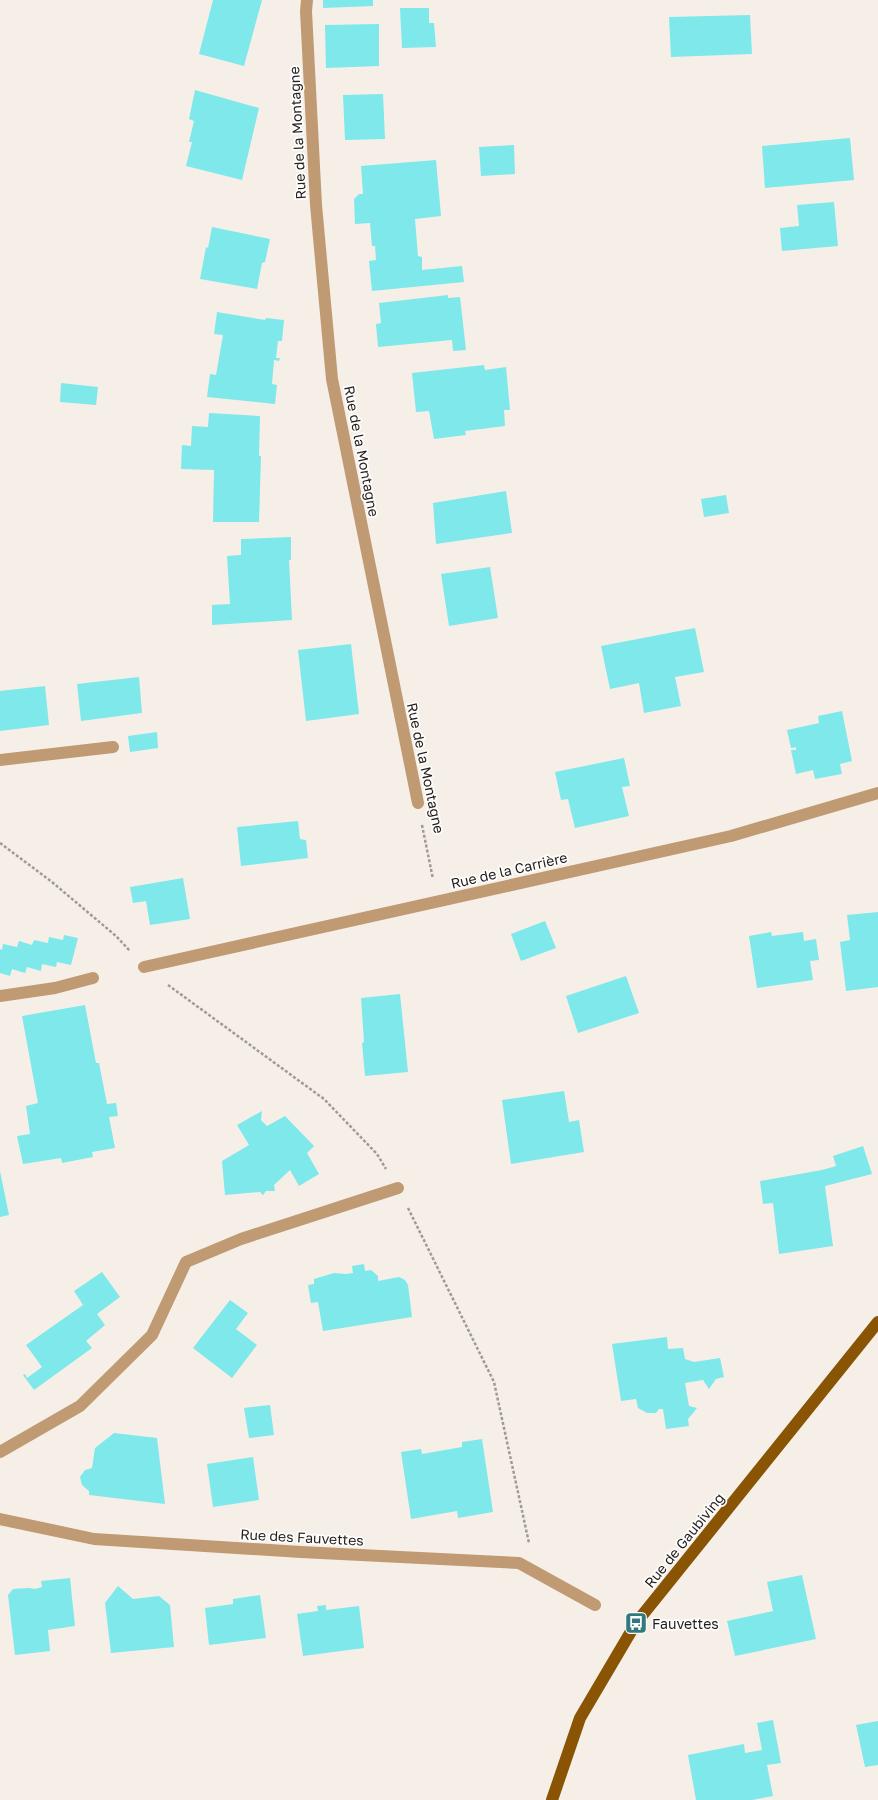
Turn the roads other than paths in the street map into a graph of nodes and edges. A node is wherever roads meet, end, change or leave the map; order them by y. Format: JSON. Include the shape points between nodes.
{"nodes":[{"id":1,"x":307,"y":0,"type":"edge"},
{"id":2,"x":113,"y":747,"type":"dead end"},
{"id":3,"x":0,"y":760,"type":"edge"},
{"id":4,"x":878,"y":793,"type":"edge"},
{"id":5,"x":418,"y":803,"type":"road end"},
{"id":6,"x":144,"y":967,"type":"road end"},
{"id":7,"x":93,"y":978,"type":"dead end"},
{"id":8,"x":0,"y":996,"type":"edge"},
{"id":9,"x":398,"y":1188,"type":"road end"},
{"id":10,"x":878,"y":1322,"type":"edge"},
{"id":11,"x":0,"y":1452,"type":"edge"},
{"id":12,"x":0,"y":1519,"type":"edge"},
{"id":13,"x":594,"y":1605,"type":"dead end"},
{"id":14,"x":552,"y":1800,"type":"edge"}],
"edges":[{"from":1,"to":5,"type":"street","name":"Rue de la Montagne","via":[[316,205],[332,379]]},
{"from":2,"to":3,"type":"street"},
{"from":4,"to":6,"type":"street","name":"Rue de la Carrière","via":[[731,836]]},
{"from":7,"to":8,"type":"street","via":[[55,988]]},
{"from":9,"to":11,"type":"street","via":[[241,1239],[186,1262],[152,1335],[80,1406]]},
{"from":10,"to":14,"type":"main road","name":"Rue de Gaubiving","via":[[636,1623],[580,1718]]},
{"from":12,"to":13,"type":"street","name":"Rue des Fauvettes","via":[[94,1539],[519,1563]]}]}
